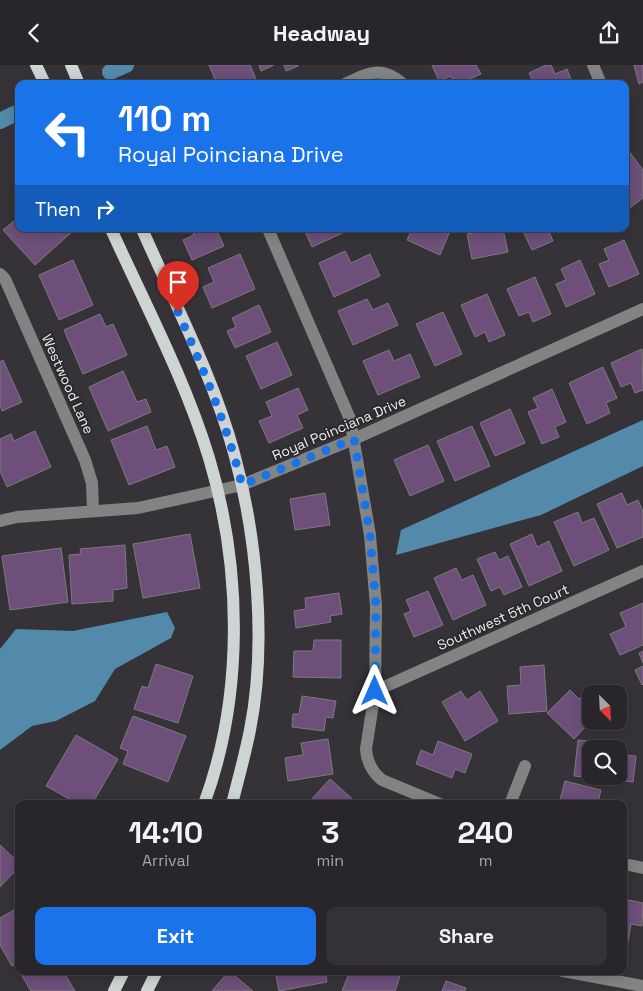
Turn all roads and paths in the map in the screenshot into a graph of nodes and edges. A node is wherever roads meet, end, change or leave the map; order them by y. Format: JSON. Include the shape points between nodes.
{"nodes":[{"id":1,"x":36,"y":65,"type":"edge"},
{"id":2,"x":71,"y":65,"type":"edge"},
{"id":3,"x":593,"y":65,"type":"edge"},
{"id":4,"x":42,"y":80,"type":"edge"},
{"id":5,"x":77,"y":80,"type":"edge"},
{"id":6,"x":354,"y":80,"type":"edge"},
{"id":7,"x":399,"y":80,"type":"edge"},
{"id":8,"x":599,"y":80,"type":"edge"},
{"id":9,"x":112,"y":232,"type":"edge"},
{"id":10,"x":143,"y":232,"type":"edge"},
{"id":11,"x":269,"y":232,"type":"edge"},
{"id":12,"x":0,"y":274,"type":"edge"},
{"id":13,"x":643,"y":309,"type":"edge"},
{"id":14,"x":354,"y":439,"type":"junction"},
{"id":15,"x":242,"y":485,"type":"junction"},
{"id":16,"x":218,"y":489,"type":"junction"},
{"id":17,"x":92,"y":510,"type":"junction"},
{"id":18,"x":0,"y":521,"type":"edge"},
{"id":19,"x":643,"y":571,"type":"edge"},
{"id":20,"x":375,"y":691,"type":"junction"},
{"id":21,"x":525,"y":766,"type":"dead end"},
{"id":22,"x":205,"y":800,"type":"edge"},
{"id":23,"x":233,"y":800,"type":"edge"},
{"id":24,"x":430,"y":800,"type":"edge"},
{"id":25,"x":512,"y":800,"type":"edge"},
{"id":26,"x":627,"y":865,"type":"edge"},
{"id":27,"x":643,"y":868,"type":"edge"},
{"id":28,"x":122,"y":975,"type":"edge"},
{"id":29,"x":155,"y":975,"type":"edge"},
{"id":30,"x":584,"y":975,"type":"edge"},
{"id":31,"x":643,"y":986,"type":"edge"},
{"id":32,"x":114,"y":991,"type":"edge"},
{"id":33,"x":147,"y":991,"type":"edge"}],
"edges":[{"from":1,"to":4,"type":"main road"},
{"from":2,"to":5,"type":"main road"},
{"from":3,"to":8,"type":"street"},
{"from":6,"to":7,"type":"street","via":[[374,71],[392,74]]},
{"from":9,"to":16,"type":"main road","via":[[184,391]]},
{"from":10,"to":15,"type":"main road","via":[[208,379],[234,451]]},
{"from":11,"to":14,"type":"street","via":[[350,419]]},
{"from":12,"to":17,"type":"street","name":"Westwood Lane","via":[[85,460],[92,483]]},
{"from":13,"to":14,"type":"street","name":"Royal Poinciana Drive"},
{"from":14,"to":15,"type":"street","name":"Royal Poinciana Drive"},
{"from":14,"to":20,"type":"street","via":[[370,535],[376,606]]},
{"from":15,"to":16,"type":"street","name":"Royal Poinciana Drive"},
{"from":15,"to":23,"type":"main road","via":[[256,585],[258,641],[250,730]]},
{"from":16,"to":17,"type":"street","name":"Royal Poinciana Drive","via":[[138,507]]},
{"from":16,"to":22,"type":"main road","via":[[226,535],[234,642],[225,725]]},
{"from":17,"to":18,"type":"street","name":"Royal Poinciana Drive"},
{"from":19,"to":20,"type":"street","name":"Southwest 5th Court"},
{"from":20,"to":24,"type":"street","via":[[366,749],[371,768],[382,780]]},
{"from":21,"to":25,"type":"street"},
{"from":26,"to":27,"type":"street"},
{"from":28,"to":32,"type":"main road"},
{"from":29,"to":33,"type":"main road"},
{"from":30,"to":31,"type":"street"}]}
